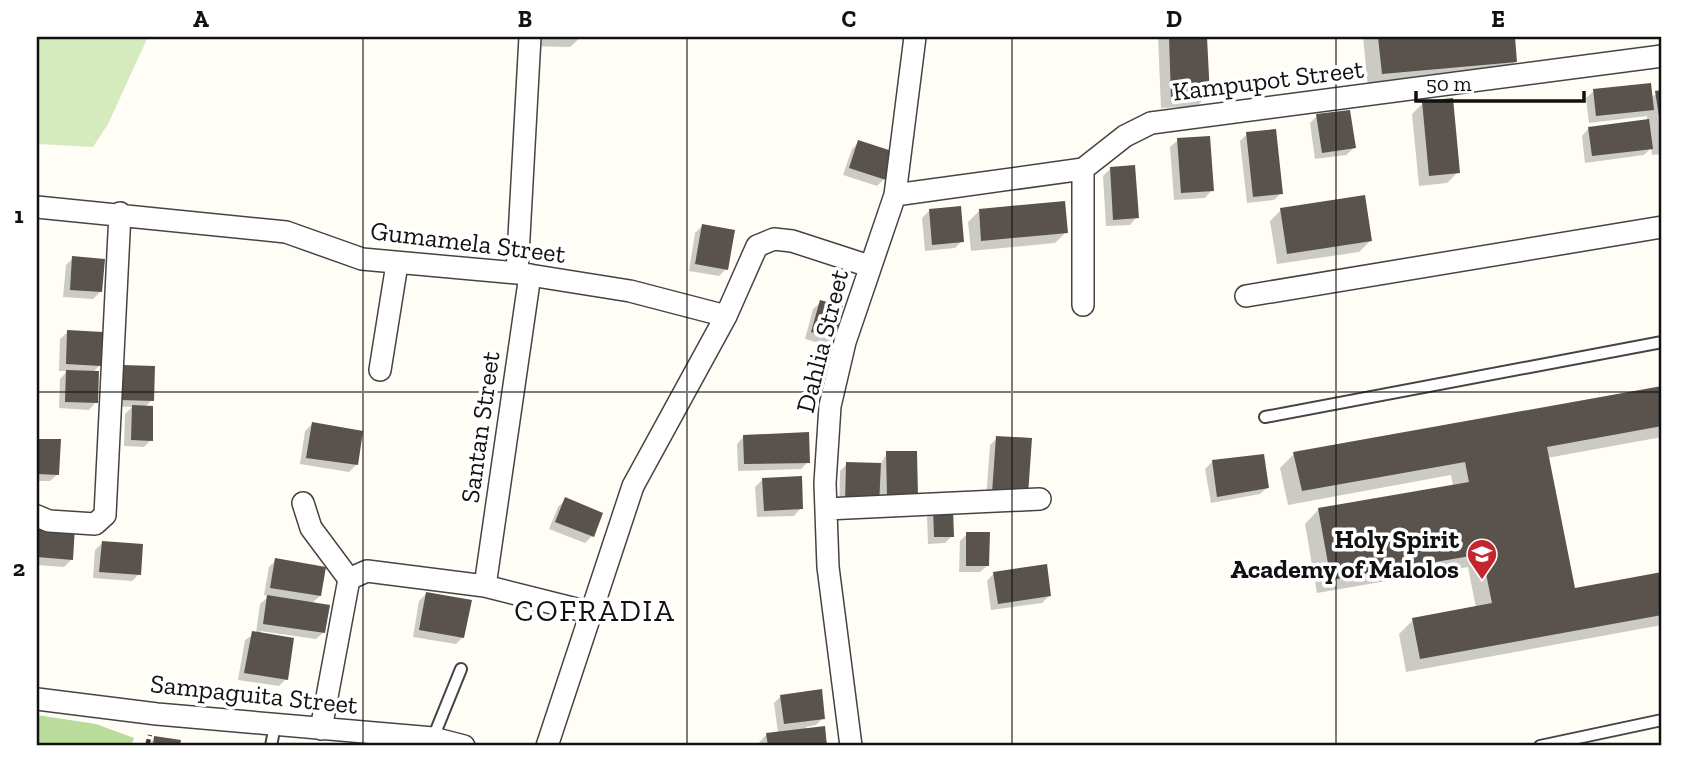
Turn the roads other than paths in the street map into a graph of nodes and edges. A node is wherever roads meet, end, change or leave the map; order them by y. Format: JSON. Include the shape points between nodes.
{"nodes":[{"id":1,"x":530,"y":37,"type":"edge"},
{"id":2,"x":915,"y":37,"type":"edge"},
{"id":3,"x":1662,"y":56,"type":"edge"},
{"id":4,"x":1083,"y":169,"type":"junction"},
{"id":5,"x":895,"y":195,"type":"junction"},
{"id":6,"x":37,"y":207,"type":"edge"},
{"id":7,"x":120,"y":213,"type":"junction"},
{"id":8,"x":1662,"y":227,"type":"edge"},
{"id":9,"x":397,"y":264,"type":"junction"},
{"id":10,"x":869,"y":266,"type":"junction"},
{"id":11,"x":523,"y":274,"type":"junction"},
{"id":12,"x":1246,"y":296,"type":"dead end"},
{"id":13,"x":1083,"y":305,"type":"dead end"},
{"id":14,"x":726,"y":316,"type":"junction"},
{"id":15,"x":1662,"y":342,"type":"edge"},
{"id":16,"x":380,"y":370,"type":"dead end"},
{"id":17,"x":1265,"y":417,"type":"dead end"},
{"id":18,"x":1040,"y":499,"type":"dead end"},
{"id":19,"x":303,"y":503,"type":"dead end"},
{"id":20,"x":826,"y":509,"type":"junction"},
{"id":21,"x":37,"y":516,"type":"edge"},
{"id":22,"x":349,"y":579,"type":"junction"},
{"id":23,"x":485,"y":586,"type":"junction"},
{"id":24,"x":592,"y":613,"type":"junction"},
{"id":25,"x":461,"y":668,"type":"dead end"},
{"id":26,"x":37,"y":699,"type":"edge"},
{"id":27,"x":1662,"y":720,"type":"edge"},
{"id":28,"x":321,"y":729,"type":"junction"},
{"id":29,"x":273,"y":736,"type":"edge"},
{"id":30,"x":433,"y":738,"type":"junction"},
{"id":31,"x":464,"y":746,"type":"edge"},
{"id":32,"x":547,"y":746,"type":"edge"},
{"id":33,"x":851,"y":746,"type":"edge"},
{"id":34,"x":1540,"y":746,"type":"edge"}],
"edges":[{"from":1,"to":11,"type":"street","name":"Santan Street"},
{"from":2,"to":5,"type":"street","name":"Dahlia Street"},
{"from":3,"to":4,"type":"street","name":"Kampupot Street","via":[[1152,123],[1125,136]]},
{"from":4,"to":5,"type":"street"},
{"from":4,"to":13,"type":"street"},
{"from":5,"to":10,"type":"street","name":"Dahlia Street"},
{"from":6,"to":7,"type":"street","name":"Gumamela Street"},
{"from":7,"to":9,"type":"street","name":"Gumamela Street","via":[[286,232],[362,259]]},
{"from":7,"to":21,"type":"street","via":[[105,514],[95,524]]},
{"from":8,"to":12,"type":"street"},
{"from":9,"to":11,"type":"street","name":"Gumamela Street"},
{"from":9,"to":16,"type":"street"},
{"from":10,"to":14,"type":"street","via":[[774,239],[757,246]]},
{"from":10,"to":20,"type":"street","name":"Dahlia Street","via":[[830,406]]},
{"from":11,"to":14,"type":"street","name":"Gumamela Street","via":[[630,291]]},
{"from":11,"to":23,"type":"street","name":"Santan Street"},
{"from":14,"to":24,"type":"street","via":[[633,486]]},
{"from":15,"to":17,"type":"lane"},
{"from":18,"to":20,"type":"street"},
{"from":19,"to":22,"type":"street","via":[[311,528]]},
{"from":20,"to":33,"type":"street","name":"Dahlia Street","via":[[828,567]]},
{"from":22,"to":23,"type":"street","via":[[368,572]]},
{"from":22,"to":28,"type":"street"},
{"from":23,"to":24,"type":"street"},
{"from":24,"to":32,"type":"street"},
{"from":25,"to":30,"type":"lane"},
{"from":26,"to":29,"type":"street","name":"Sampaguita Street"},
{"from":27,"to":34,"type":"lane"},
{"from":28,"to":29,"type":"street","name":"Sampaguita Street"},
{"from":28,"to":30,"type":"street","name":"Sampaguita Street"},
{"from":30,"to":31,"type":"street","name":"Sampaguita Street"}]}
